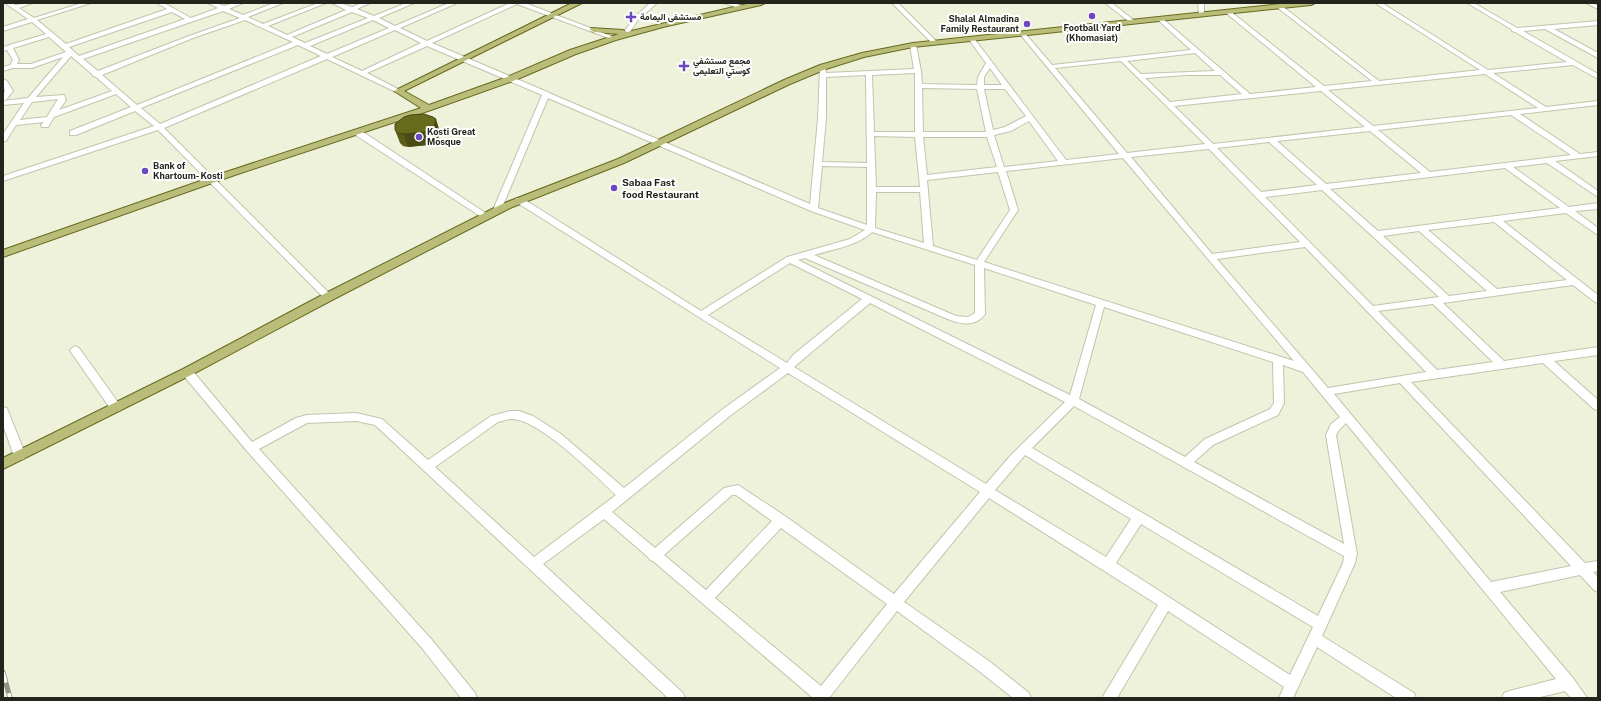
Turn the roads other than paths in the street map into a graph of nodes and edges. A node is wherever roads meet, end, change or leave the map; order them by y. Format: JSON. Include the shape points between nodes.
{"nodes":[{"id":1,"x":8,"y":3,"type":"edge"},
{"id":2,"x":29,"y":3,"type":"edge"},
{"id":3,"x":88,"y":3,"type":"edge"},
{"id":4,"x":175,"y":3,"type":"edge"},
{"id":5,"x":211,"y":3,"type":"edge"},
{"id":6,"x":240,"y":3,"type":"edge"},
{"id":7,"x":280,"y":3,"type":"edge"},
{"id":8,"x":322,"y":3,"type":"edge"},
{"id":9,"x":335,"y":3,"type":"edge"},
{"id":10,"x":367,"y":3,"type":"edge"},
{"id":11,"x":411,"y":3,"type":"edge"},
{"id":12,"x":454,"y":3,"type":"edge"},
{"id":13,"x":515,"y":3,"type":"edge"},
{"id":14,"x":519,"y":3,"type":"edge"},
{"id":15,"x":578,"y":3,"type":"edge"},
{"id":16,"x":654,"y":3,"type":"edge"},
{"id":17,"x":727,"y":3,"type":"edge"},
{"id":18,"x":761,"y":3,"type":"edge"},
{"id":19,"x":895,"y":3,"type":"edge"},
{"id":20,"x":1108,"y":3,"type":"edge"},
{"id":21,"x":1201,"y":3,"type":"edge"},
{"id":22,"x":1311,"y":3,"type":"edge"},
{"id":23,"x":1378,"y":3,"type":"edge"},
{"id":24,"x":1470,"y":3,"type":"edge"},
{"id":25,"x":1590,"y":3,"type":"edge"},
{"id":26,"x":166,"y":6,"type":"edge"},
{"id":27,"x":15,"y":7,"type":"junction"},
{"id":28,"x":741,"y":7,"type":"junction"},
{"id":29,"x":1280,"y":7,"type":"junction"},
{"id":30,"x":1598,"y":7,"type":"edge"},
{"id":31,"x":224,"y":9,"type":"junction"},
{"id":32,"x":350,"y":10,"type":"junction"},
{"id":33,"x":1228,"y":12,"type":"junction"},
{"id":34,"x":553,"y":15,"type":"junction"},
{"id":35,"x":1202,"y":15,"type":"junction"},
{"id":36,"x":244,"y":18,"type":"junction"},
{"id":37,"x":374,"y":18,"type":"junction"},
{"id":38,"x":33,"y":20,"type":"junction"},
{"id":39,"x":191,"y":20,"type":"junction"},
{"id":40,"x":1161,"y":20,"type":"junction"},
{"id":41,"x":1133,"y":22,"type":"junction"},
{"id":42,"x":1598,"y":22,"type":"edge"},
{"id":43,"x":262,"y":26,"type":"junction"},
{"id":44,"x":1546,"y":27,"type":"junction"},
{"id":45,"x":396,"y":28,"type":"junction"},
{"id":46,"x":3,"y":29,"type":"edge"},
{"id":47,"x":1514,"y":30,"type":"junction"},
{"id":48,"x":596,"y":31,"type":"junction"},
{"id":49,"x":629,"y":32,"type":"junction"},
{"id":50,"x":1022,"y":33,"type":"junction"},
{"id":51,"x":50,"y":35,"type":"junction"},
{"id":52,"x":287,"y":37,"type":"junction"},
{"id":53,"x":613,"y":38,"type":"junction"},
{"id":54,"x":971,"y":38,"type":"junction"},
{"id":55,"x":934,"y":42,"type":"junction"},
{"id":56,"x":596,"y":43,"type":"junction"},
{"id":57,"x":300,"y":44,"type":"junction"},
{"id":58,"x":428,"y":44,"type":"junction"},
{"id":59,"x":913,"y":45,"type":"junction"},
{"id":60,"x":64,"y":47,"type":"junction"},
{"id":61,"x":6,"y":48,"type":"edge"},
{"id":62,"x":1196,"y":51,"type":"junction"},
{"id":63,"x":71,"y":52,"type":"junction"},
{"id":64,"x":327,"y":56,"type":"junction"},
{"id":65,"x":1598,"y":56,"type":"edge"},
{"id":66,"x":78,"y":58,"type":"junction"},
{"id":67,"x":464,"y":59,"type":"junction"},
{"id":68,"x":1122,"y":59,"type":"junction"},
{"id":69,"x":990,"y":62,"type":"junction"},
{"id":70,"x":1573,"y":63,"type":"junction"},
{"id":71,"x":13,"y":66,"type":"junction"},
{"id":72,"x":1050,"y":66,"type":"junction"},
{"id":73,"x":3,"y":69,"type":"edge"},
{"id":74,"x":823,"y":71,"type":"junction"},
{"id":75,"x":918,"y":71,"type":"junction"},
{"id":76,"x":1487,"y":72,"type":"junction"},
{"id":77,"x":362,"y":73,"type":"junction"},
{"id":78,"x":869,"y":73,"type":"junction"},
{"id":79,"x":1222,"y":73,"type":"junction"},
{"id":80,"x":95,"y":75,"type":"junction"},
{"id":81,"x":1141,"y":76,"type":"junction"},
{"id":82,"x":1598,"y":77,"type":"edge"},
{"id":83,"x":510,"y":79,"type":"junction"},
{"id":84,"x":3,"y":81,"type":"edge"},
{"id":85,"x":1377,"y":82,"type":"junction"},
{"id":86,"x":918,"y":86,"type":"junction"},
{"id":87,"x":980,"y":87,"type":"junction"},
{"id":88,"x":1007,"y":87,"type":"junction"},
{"id":89,"x":1322,"y":88,"type":"junction"},
{"id":90,"x":398,"y":91,"type":"junction"},
{"id":91,"x":116,"y":92,"type":"junction"},
{"id":92,"x":546,"y":93,"type":"junction"},
{"id":93,"x":1248,"y":96,"type":"junction"},
{"id":94,"x":3,"y":98,"type":"edge"},
{"id":95,"x":30,"y":100,"type":"junction"},
{"id":96,"x":3,"y":103,"type":"edge"},
{"id":97,"x":1598,"y":103,"type":"edge"},
{"id":98,"x":1168,"y":104,"type":"junction"},
{"id":99,"x":136,"y":108,"type":"junction"},
{"id":100,"x":428,"y":108,"type":"junction"},
{"id":101,"x":1545,"y":109,"type":"junction"},
{"id":102,"x":1512,"y":112,"type":"junction"},
{"id":103,"x":1030,"y":117,"type":"junction"},
{"id":104,"x":48,"y":119,"type":"junction"},
{"id":105,"x":14,"y":123,"type":"junction"},
{"id":106,"x":159,"y":127,"type":"junction"},
{"id":107,"x":1372,"y":128,"type":"junction"},
{"id":108,"x":357,"y":132,"type":"junction"},
{"id":109,"x":74,"y":133,"type":"dead end"},
{"id":110,"x":871,"y":134,"type":"junction"},
{"id":111,"x":990,"y":134,"type":"junction"},
{"id":112,"x":919,"y":135,"type":"junction"},
{"id":113,"x":3,"y":139,"type":"edge"},
{"id":114,"x":1272,"y":140,"type":"junction"},
{"id":115,"x":660,"y":143,"type":"junction"},
{"id":116,"x":1212,"y":147,"type":"junction"},
{"id":117,"x":1598,"y":154,"type":"edge"},
{"id":118,"x":1578,"y":156,"type":"junction"},
{"id":119,"x":1125,"y":157,"type":"junction"},
{"id":120,"x":1548,"y":160,"type":"junction"},
{"id":121,"x":1064,"y":163,"type":"junction"},
{"id":122,"x":819,"y":164,"type":"junction"},
{"id":123,"x":871,"y":165,"type":"junction"},
{"id":124,"x":1506,"y":165,"type":"junction"},
{"id":125,"x":1000,"y":170,"type":"junction"},
{"id":126,"x":1429,"y":175,"type":"junction"},
{"id":127,"x":923,"y":178,"type":"junction"},
{"id":128,"x":3,"y":179,"type":"edge"},
{"id":129,"x":211,"y":181,"type":"junction"},
{"id":130,"x":1324,"y":187,"type":"junction"},
{"id":131,"x":872,"y":189,"type":"junction"},
{"id":132,"x":924,"y":190,"type":"junction"},
{"id":133,"x":1258,"y":195,"type":"junction"},
{"id":134,"x":1598,"y":195,"type":"edge"},
{"id":135,"x":519,"y":200,"type":"junction"},
{"id":136,"x":1598,"y":206,"type":"edge"},
{"id":137,"x":814,"y":209,"type":"junction"},
{"id":138,"x":498,"y":210,"type":"junction"},
{"id":139,"x":1568,"y":210,"type":"junction"},
{"id":140,"x":486,"y":216,"type":"junction"},
{"id":141,"x":1496,"y":219,"type":"junction"},
{"id":142,"x":871,"y":229,"type":"junction"},
{"id":143,"x":1422,"y":229,"type":"junction"},
{"id":144,"x":1598,"y":232,"type":"edge"},
{"id":145,"x":1377,"y":234,"type":"junction"},
{"id":146,"x":1306,"y":244,"type":"junction"},
{"id":147,"x":929,"y":247,"type":"junction"},
{"id":148,"x":3,"y":254,"type":"edge"},
{"id":149,"x":804,"y":254,"type":"junction"},
{"id":150,"x":1210,"y":257,"type":"junction"},
{"id":151,"x":790,"y":259,"type":"junction"},
{"id":152,"x":979,"y":263,"type":"junction"},
{"id":153,"x":1575,"y":282,"type":"junction"},
{"id":154,"x":1494,"y":292,"type":"junction"},
{"id":155,"x":328,"y":297,"type":"junction"},
{"id":156,"x":870,"y":298,"type":"junction"},
{"id":157,"x":1447,"y":299,"type":"junction"},
{"id":158,"x":1434,"y":300,"type":"junction"},
{"id":159,"x":1598,"y":300,"type":"edge"},
{"id":160,"x":1101,"y":303,"type":"junction"},
{"id":161,"x":1371,"y":309,"type":"junction"},
{"id":162,"x":701,"y":315,"type":"junction"},
{"id":163,"x":75,"y":350,"type":"dead end"},
{"id":164,"x":1598,"y":351,"type":"edge"},
{"id":165,"x":1544,"y":358,"type":"junction"},
{"id":166,"x":1278,"y":360,"type":"junction"},
{"id":167,"x":1501,"y":364,"type":"junction"},
{"id":168,"x":788,"y":368,"type":"junction"},
{"id":169,"x":1306,"y":369,"type":"junction"},
{"id":170,"x":187,"y":372,"type":"junction"},
{"id":171,"x":1434,"y":374,"type":"junction"},
{"id":172,"x":1402,"y":379,"type":"junction"},
{"id":173,"x":1326,"y":392,"type":"junction"},
{"id":174,"x":1073,"y":401,"type":"junction"},
{"id":175,"x":1598,"y":406,"type":"edge"},
{"id":176,"x":116,"y":408,"type":"junction"},
{"id":177,"x":3,"y":411,"type":"edge"},
{"id":178,"x":1347,"y":418,"type":"junction"},
{"id":179,"x":251,"y":448,"type":"junction"},
{"id":180,"x":1024,"y":449,"type":"junction"},
{"id":181,"x":20,"y":456,"type":"junction"},
{"id":182,"x":1186,"y":463,"type":"junction"},
{"id":183,"x":3,"y":464,"type":"edge"},
{"id":184,"x":427,"y":467,"type":"junction"},
{"id":185,"x":989,"y":491,"type":"junction"},
{"id":186,"x":624,"y":495,"type":"junction"},
{"id":187,"x":604,"y":512,"type":"junction"},
{"id":188,"x":1139,"y":517,"type":"junction"},
{"id":189,"x":781,"y":520,"type":"junction"},
{"id":190,"x":1351,"y":554,"type":"junction"},
{"id":191,"x":654,"y":556,"type":"junction"},
{"id":192,"x":534,"y":564,"type":"junction"},
{"id":193,"x":1108,"y":565,"type":"junction"},
{"id":194,"x":1598,"y":566,"type":"edge"},
{"id":195,"x":1581,"y":569,"type":"junction"},
{"id":196,"x":1598,"y":586,"type":"edge"},
{"id":197,"x":1489,"y":588,"type":"junction"},
{"id":198,"x":706,"y":600,"type":"junction"},
{"id":199,"x":896,"y":602,"type":"junction"},
{"id":200,"x":1166,"y":603,"type":"junction"},
{"id":201,"x":1320,"y":624,"type":"junction"},
{"id":202,"x":1314,"y":638,"type":"junction"},
{"id":203,"x":1568,"y":683,"type":"junction"},
{"id":204,"x":1293,"y":685,"type":"junction"},
{"id":205,"x":821,"y":697,"type":"edge"},
{"id":206,"x":470,"y":698,"type":"edge"},
{"id":207,"x":678,"y":698,"type":"edge"},
{"id":208,"x":1024,"y":698,"type":"edge"},
{"id":209,"x":1109,"y":698,"type":"edge"},
{"id":210,"x":1286,"y":698,"type":"edge"},
{"id":211,"x":1409,"y":698,"type":"edge"},
{"id":212,"x":1508,"y":698,"type":"edge"},
{"id":213,"x":1580,"y":698,"type":"edge"}],
"edges":[{"from":1,"to":27,"type":"street"},
{"from":2,"to":27,"type":"street"},
{"from":3,"to":38,"type":"street"},
{"from":4,"to":26,"type":"street"},
{"from":5,"to":31,"type":"street"},
{"from":6,"to":31,"type":"street"},
{"from":7,"to":36,"type":"street"},
{"from":8,"to":43,"type":"street"},
{"from":9,"to":32,"type":"street"},
{"from":10,"to":32,"type":"street"},
{"from":11,"to":37,"type":"street"},
{"from":12,"to":45,"type":"street"},
{"from":13,"to":58,"type":"street"},
{"from":14,"to":34,"type":"street"},
{"from":15,"to":34,"type":"main road"},
{"from":16,"to":49,"type":"street","via":[[636,19]]},
{"from":17,"to":28,"type":"street"},
{"from":18,"to":28,"type":"main road"},
{"from":19,"to":55,"type":"street"},
{"from":20,"to":41,"type":"street"},
{"from":21,"to":35,"type":"street"},
{"from":22,"to":29,"type":"main road"},
{"from":23,"to":76,"type":"street"},
{"from":24,"to":47,"type":"street"},
{"from":25,"to":30,"type":"street"},
{"from":26,"to":39,"type":"street"},
{"from":26,"to":60,"type":"street"},
{"from":27,"to":38,"type":"street"},
{"from":28,"to":49,"type":"main road"},
{"from":29,"to":33,"type":"main road"},
{"from":29,"to":85,"type":"street"},
{"from":31,"to":36,"type":"street"},
{"from":31,"to":39,"type":"street"},
{"from":32,"to":37,"type":"street"},
{"from":32,"to":52,"type":"street"},
{"from":33,"to":35,"type":"main road"},
{"from":33,"to":89,"type":"street"},
{"from":34,"to":48,"type":"street"},
{"from":34,"to":67,"type":"main road"},
{"from":35,"to":40,"type":"main road"},
{"from":36,"to":43,"type":"street"},
{"from":36,"to":80,"type":"street"},
{"from":37,"to":45,"type":"street"},
{"from":37,"to":57,"type":"street"},
{"from":38,"to":46,"type":"street"},
{"from":38,"to":51,"type":"street"},
{"from":39,"to":66,"type":"street"},
{"from":40,"to":41,"type":"main road"},
{"from":40,"to":62,"type":"street"},
{"from":41,"to":50,"type":"main road"},
{"from":42,"to":44,"type":"street"},
{"from":43,"to":52,"type":"street"},
{"from":44,"to":47,"type":"street"},
{"from":44,"to":65,"type":"street"},
{"from":45,"to":58,"type":"street"},
{"from":45,"to":64,"type":"street"},
{"from":47,"to":70,"type":"street"},
{"from":48,"to":49,"type":"main road"},
{"from":48,"to":53,"type":"street"},
{"from":48,"to":56,"type":"main road"},
{"from":49,"to":53,"type":"main road"},
{"from":50,"to":54,"type":"main road"},
{"from":50,"to":72,"type":"street"},
{"from":51,"to":60,"type":"street"},
{"from":51,"to":61,"type":"street"},
{"from":52,"to":57,"type":"street"},
{"from":53,"to":56,"type":"main road"},
{"from":54,"to":55,"type":"main road"},
{"from":54,"to":69,"type":"street"},
{"from":55,"to":59,"type":"main road"},
{"from":56,"to":83,"type":"main road"},
{"from":57,"to":64,"type":"street"},
{"from":57,"to":99,"type":"street"},
{"from":58,"to":67,"type":"street"},
{"from":58,"to":77,"type":"street"},
{"from":59,"to":74,"type":"main road","via":[[862,55]]},
{"from":59,"to":75,"type":"street"},
{"from":60,"to":63,"type":"street"},
{"from":61,"to":71,"type":"street","via":[[16,60]]},
{"from":62,"to":68,"type":"street"},
{"from":62,"to":79,"type":"street"},
{"from":63,"to":66,"type":"street"},
{"from":63,"to":71,"type":"street","via":[[32,66]]},
{"from":63,"to":95,"type":"street"},
{"from":64,"to":77,"type":"street"},
{"from":64,"to":106,"type":"street"},
{"from":66,"to":80,"type":"street"},
{"from":67,"to":83,"type":"street"},
{"from":67,"to":90,"type":"main road"},
{"from":68,"to":72,"type":"street"},
{"from":68,"to":81,"type":"street"},
{"from":69,"to":87,"type":"street","via":[[981,77]]},
{"from":69,"to":88,"type":"street"},
{"from":70,"to":76,"type":"street"},
{"from":70,"to":82,"type":"street"},
{"from":71,"to":73,"type":"street"},
{"from":72,"to":119,"type":"street"},
{"from":74,"to":78,"type":"street"},
{"from":74,"to":115,"type":"main road","via":[[766,92]]},
{"from":74,"to":122,"type":"street"},
{"from":75,"to":78,"type":"street"},
{"from":75,"to":86,"type":"street"},
{"from":76,"to":85,"type":"street"},
{"from":76,"to":101,"type":"street"},
{"from":77,"to":90,"type":"street"},
{"from":78,"to":110,"type":"street"},
{"from":79,"to":81,"type":"street"},
{"from":79,"to":93,"type":"street"},
{"from":80,"to":91,"type":"street"},
{"from":81,"to":98,"type":"street"},
{"from":83,"to":92,"type":"street"},
{"from":83,"to":100,"type":"main road"},
{"from":84,"to":94,"type":"street","via":[[9,91]]},
{"from":85,"to":89,"type":"street"},
{"from":86,"to":87,"type":"street"},
{"from":86,"to":112,"type":"street"},
{"from":87,"to":88,"type":"street"},
{"from":87,"to":111,"type":"street"},
{"from":88,"to":103,"type":"street"},
{"from":89,"to":93,"type":"street"},
{"from":89,"to":107,"type":"street"},
{"from":90,"to":100,"type":"main road"},
{"from":91,"to":99,"type":"street"},
{"from":91,"to":104,"type":"street"},
{"from":92,"to":115,"type":"street"},
{"from":92,"to":138,"type":"street"},
{"from":93,"to":98,"type":"street"},
{"from":95,"to":96,"type":"street"},
{"from":95,"to":104,"type":"street","via":[[61,98]]},
{"from":95,"to":105,"type":"street"},
{"from":97,"to":101,"type":"street"},
{"from":98,"to":116,"type":"street"},
{"from":99,"to":106,"type":"street"},
{"from":99,"to":109,"type":"street"},
{"from":100,"to":108,"type":"main road"},
{"from":101,"to":102,"type":"street"},
{"from":102,"to":107,"type":"street"},
{"from":102,"to":118,"type":"street"},
{"from":103,"to":111,"type":"street","via":[[1008,129]]},
{"from":103,"to":121,"type":"street"},
{"from":104,"to":105,"type":"street"},
{"from":105,"to":113,"type":"street"},
{"from":106,"to":128,"type":"street"},
{"from":106,"to":129,"type":"street"},
{"from":107,"to":114,"type":"street"},
{"from":107,"to":126,"type":"street"},
{"from":108,"to":129,"type":"main road"},
{"from":108,"to":140,"type":"street"},
{"from":110,"to":112,"type":"street"},
{"from":110,"to":123,"type":"street"},
{"from":111,"to":112,"type":"street"},
{"from":111,"to":125,"type":"street"},
{"from":112,"to":127,"type":"street"},
{"from":114,"to":116,"type":"street"},
{"from":114,"to":130,"type":"street"},
{"from":115,"to":135,"type":"main road","via":[[597,172]]},
{"from":115,"to":137,"type":"street"},
{"from":116,"to":119,"type":"street"},
{"from":116,"to":133,"type":"street"},
{"from":117,"to":118,"type":"street"},
{"from":118,"to":120,"type":"street"},
{"from":119,"to":121,"type":"street"},
{"from":119,"to":150,"type":"street"},
{"from":120,"to":124,"type":"street"},
{"from":120,"to":134,"type":"street"},
{"from":121,"to":125,"type":"street"},
{"from":122,"to":123,"type":"street"},
{"from":122,"to":137,"type":"street"},
{"from":123,"to":131,"type":"street"},
{"from":124,"to":126,"type":"street"},
{"from":124,"to":139,"type":"street"},
{"from":125,"to":127,"type":"street"},
{"from":125,"to":152,"type":"street","via":[[1014,210]]},
{"from":126,"to":130,"type":"street"},
{"from":127,"to":132,"type":"street"},
{"from":129,"to":148,"type":"main road"},
{"from":129,"to":155,"type":"street"},
{"from":130,"to":133,"type":"street"},
{"from":130,"to":145,"type":"street"},
{"from":131,"to":132,"type":"street"},
{"from":131,"to":142,"type":"street"},
{"from":132,"to":147,"type":"street"},
{"from":133,"to":146,"type":"street"},
{"from":135,"to":138,"type":"main road"},
{"from":135,"to":162,"type":"street"},
{"from":136,"to":139,"type":"street"},
{"from":137,"to":142,"type":"street"},
{"from":138,"to":140,"type":"main road"},
{"from":139,"to":141,"type":"street"},
{"from":139,"to":144,"type":"street"},
{"from":140,"to":155,"type":"main road"},
{"from":141,"to":143,"type":"street"},
{"from":141,"to":153,"type":"street"},
{"from":142,"to":147,"type":"street"},
{"from":142,"to":149,"type":"street","via":[[853,241]]},
{"from":143,"to":145,"type":"street"},
{"from":143,"to":154,"type":"street"},
{"from":145,"to":157,"type":"street"},
{"from":146,"to":150,"type":"street"},
{"from":146,"to":161,"type":"street"},
{"from":147,"to":152,"type":"street"},
{"from":149,"to":151,"type":"street"},
{"from":149,"to":152,"type":"street","via":[[963,321],[971,321],[980,314]]},
{"from":150,"to":169,"type":"street"},
{"from":151,"to":156,"type":"street"},
{"from":151,"to":162,"type":"street"},
{"from":152,"to":160,"type":"street"},
{"from":153,"to":154,"type":"street"},
{"from":153,"to":159,"type":"street"},
{"from":154,"to":157,"type":"street"},
{"from":155,"to":170,"type":"main road"},
{"from":156,"to":168,"type":"street"},
{"from":156,"to":174,"type":"street"},
{"from":157,"to":158,"type":"street"},
{"from":158,"to":161,"type":"street"},
{"from":158,"to":167,"type":"street"},
{"from":160,"to":166,"type":"street"},
{"from":160,"to":174,"type":"street"},
{"from":161,"to":171,"type":"street"},
{"from":162,"to":168,"type":"street"},
{"from":163,"to":176,"type":"street"},
{"from":164,"to":165,"type":"street"},
{"from":165,"to":167,"type":"street"},
{"from":165,"to":175,"type":"street"},
{"from":166,"to":169,"type":"street"},
{"from":166,"to":182,"type":"street","via":[[1277,409],[1208,442]]},
{"from":167,"to":171,"type":"street"},
{"from":168,"to":185,"type":"street"},
{"from":168,"to":186,"type":"street","via":[[727,412]]},
{"from":169,"to":173,"type":"street"},
{"from":170,"to":176,"type":"main road"},
{"from":170,"to":179,"type":"street"},
{"from":171,"to":172,"type":"street"},
{"from":172,"to":173,"type":"street"},
{"from":172,"to":195,"type":"street"},
{"from":173,"to":178,"type":"street"},
{"from":174,"to":180,"type":"street"},
{"from":174,"to":182,"type":"street"},
{"from":176,"to":181,"type":"main road"},
{"from":177,"to":181,"type":"street"},
{"from":178,"to":190,"type":"street","via":[[1338,422],[1331,435]]},
{"from":178,"to":197,"type":"street"},
{"from":179,"to":184,"type":"street","via":[[300,421],[356,417],[378,422]]},
{"from":179,"to":206,"type":"street","via":[[427,644]]},
{"from":180,"to":185,"type":"street"},
{"from":180,"to":188,"type":"street"},
{"from":181,"to":183,"type":"main road"},
{"from":182,"to":190,"type":"street"},
{"from":184,"to":186,"type":"street","via":[[495,419],[520,415],[555,435]]},
{"from":184,"to":192,"type":"street"},
{"from":185,"to":193,"type":"street"},
{"from":185,"to":199,"type":"street"},
{"from":186,"to":187,"type":"street"},
{"from":187,"to":191,"type":"street"},
{"from":187,"to":192,"type":"street"},
{"from":188,"to":193,"type":"street"},
{"from":188,"to":201,"type":"street"},
{"from":189,"to":191,"type":"street","via":[[738,490],[731,490]]},
{"from":189,"to":198,"type":"street"},
{"from":189,"to":199,"type":"street"},
{"from":190,"to":201,"type":"street"},
{"from":191,"to":198,"type":"street"},
{"from":192,"to":207,"type":"street"},
{"from":193,"to":200,"type":"street"},
{"from":194,"to":195,"type":"street"},
{"from":195,"to":196,"type":"street"},
{"from":195,"to":197,"type":"street"},
{"from":197,"to":203,"type":"street"},
{"from":198,"to":205,"type":"street"},
{"from":199,"to":205,"type":"street"},
{"from":199,"to":208,"type":"street"},
{"from":200,"to":204,"type":"street"},
{"from":200,"to":209,"type":"street"},
{"from":201,"to":202,"type":"street"},
{"from":202,"to":204,"type":"street"},
{"from":202,"to":211,"type":"street"},
{"from":203,"to":212,"type":"street"},
{"from":203,"to":213,"type":"street"},
{"from":204,"to":210,"type":"street"}]}
